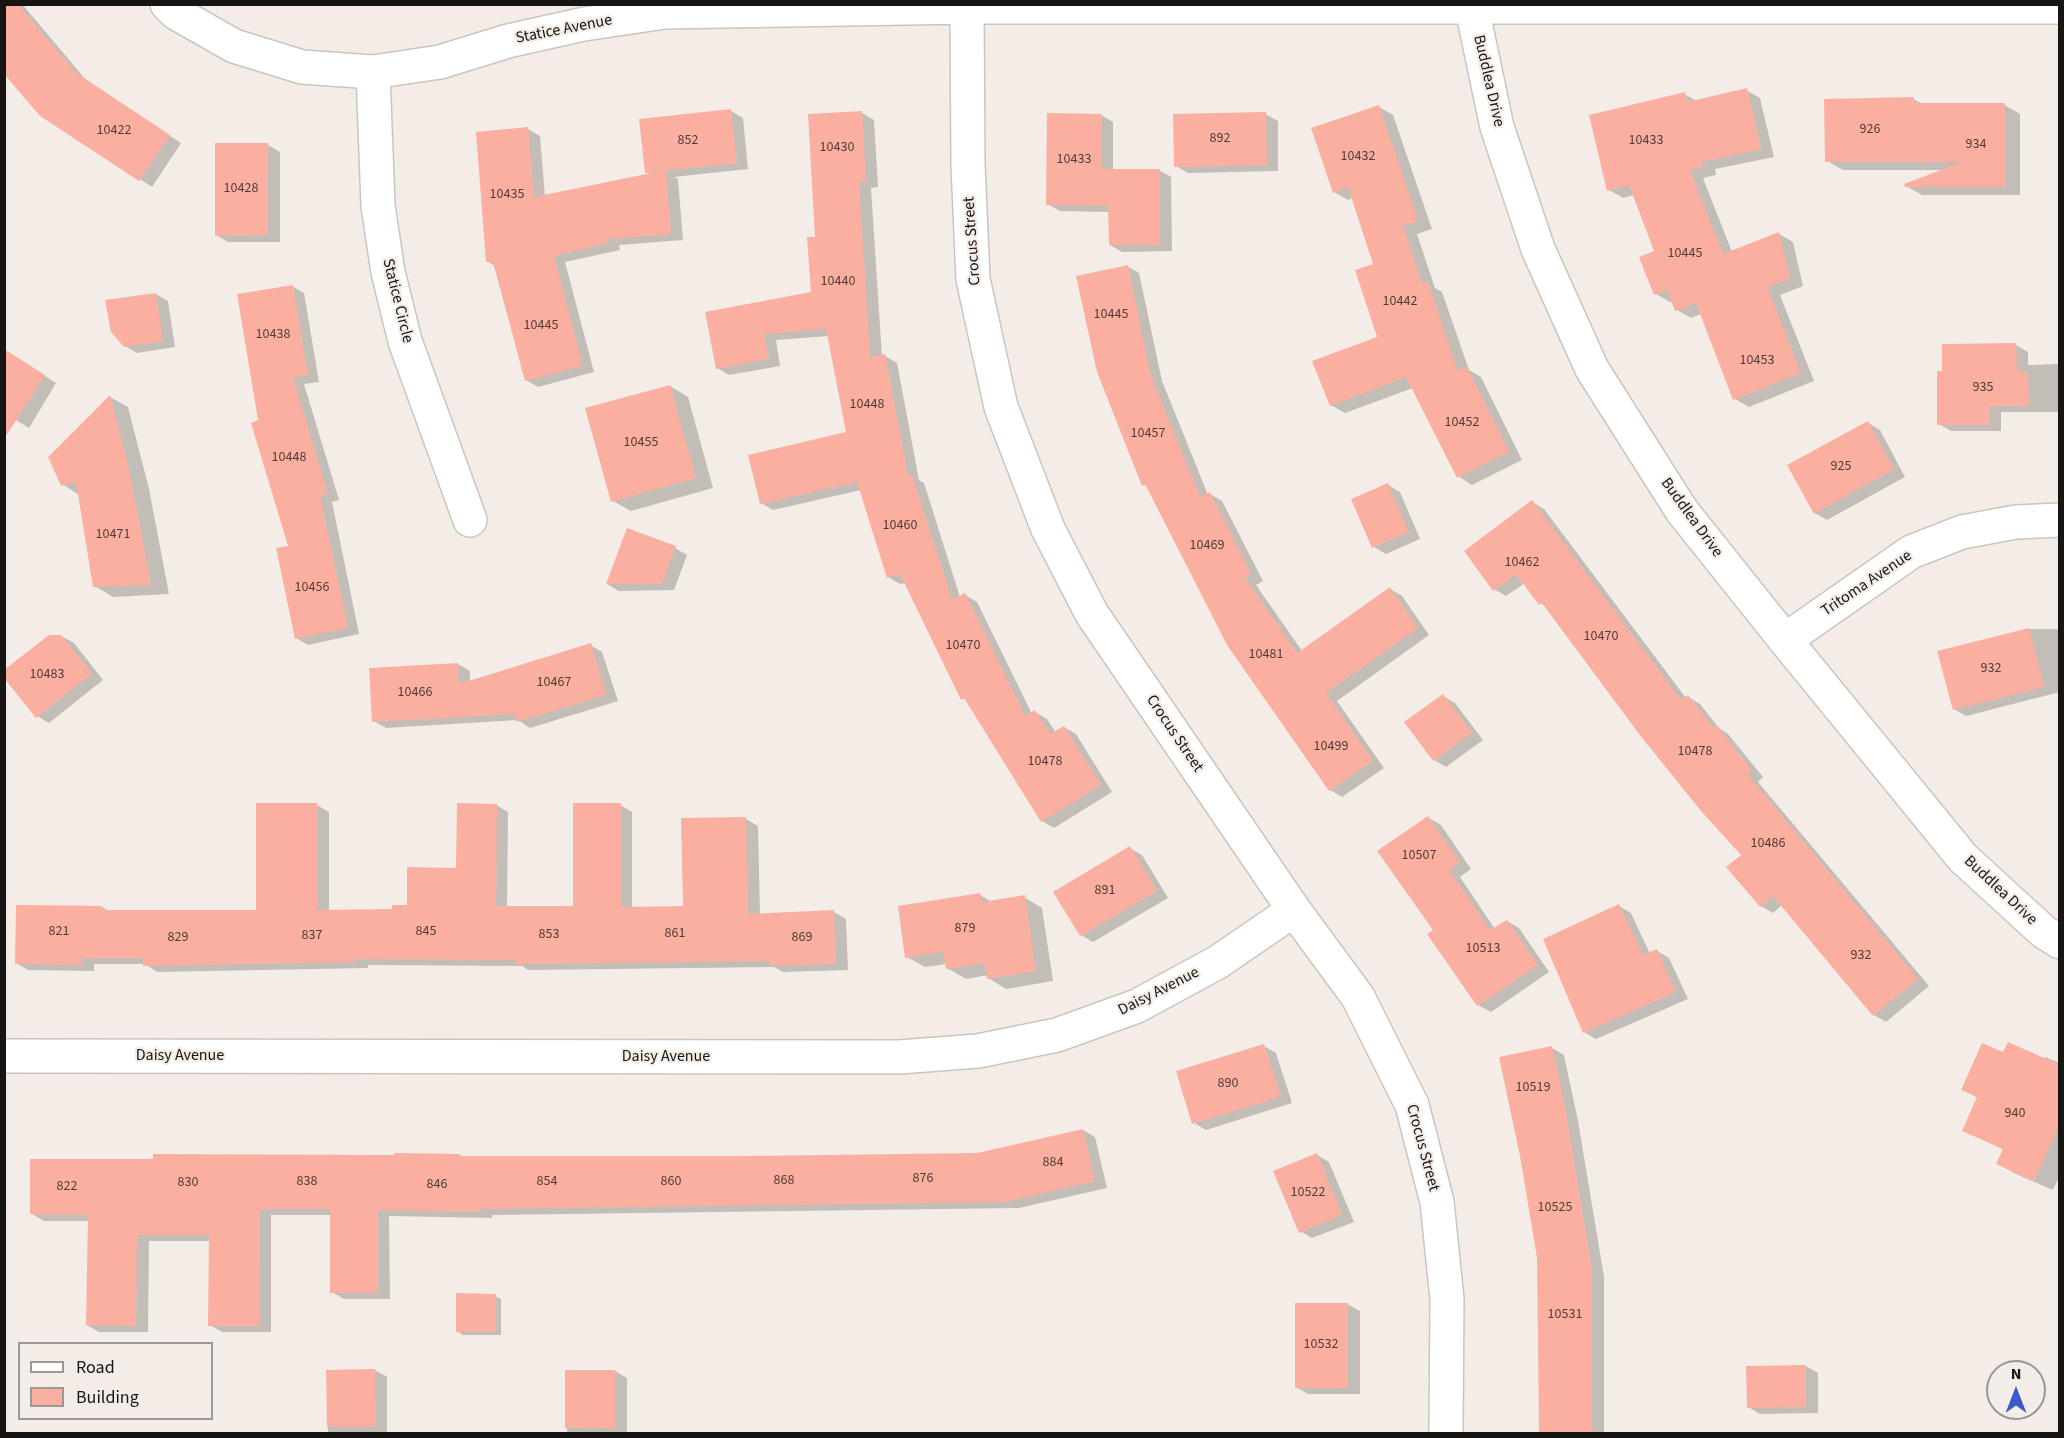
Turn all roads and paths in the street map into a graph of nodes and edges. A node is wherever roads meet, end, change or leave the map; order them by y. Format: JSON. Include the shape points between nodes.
{"nodes":[{"id":1,"x":167,"y":4,"type":"edge"},
{"id":2,"x":1471,"y":6,"type":"edge"},
{"id":3,"x":967,"y":7,"type":"junction"},
{"id":4,"x":2060,"y":7,"type":"edge"},
{"id":5,"x":373,"y":72,"type":"junction"},
{"id":6,"x":470,"y":520,"type":"dead end"},
{"id":7,"x":2060,"y":520,"type":"edge"},
{"id":8,"x":1785,"y":640,"type":"junction"},
{"id":9,"x":1294,"y":909,"type":"junction"},
{"id":10,"x":2060,"y":942,"type":"edge"},
{"id":11,"x":4,"y":1056,"type":"edge"},
{"id":12,"x":1446,"y":1434,"type":"edge"}],
"edges":[{"from":1,"to":5,"type":"street","name":"Statice Avenue","via":[[234,45],[302,67]]},
{"from":2,"to":3,"type":"street","name":"Statice Avenue"},
{"from":2,"to":4,"type":"street","name":"Statice Avenue"},
{"from":2,"to":8,"type":"street","name":"Buddlea Drive","via":[[1497,127],[1534,238],[1592,369],[1682,511]]},
{"from":3,"to":5,"type":"street","name":"Statice Avenue","via":[[666,12],[584,24],[440,62]]},
{"from":3,"to":9,"type":"street","name":"Crocus Street","via":[[973,279],[1000,407],[1048,529],[1092,614]]},
{"from":5,"to":6,"type":"street","name":"Statice Circle","via":[[378,206],[387,272],[405,341]]},
{"from":7,"to":8,"type":"street","name":"Tritoma Avenue","via":[[2016,522],[1962,532],[1911,552]]},
{"from":8,"to":10,"type":"street","name":"Buddlea Drive","via":[[1964,858],[2044,932]]},
{"from":9,"to":11,"type":"street","name":"Daisy Avenue","via":[[1218,962],[1137,1006],[1057,1035],[978,1051],[898,1057]]},
{"from":9,"to":12,"type":"street","name":"Crocus Street","via":[[1358,997],[1412,1105],[1437,1202],[1447,1299]]}]}
